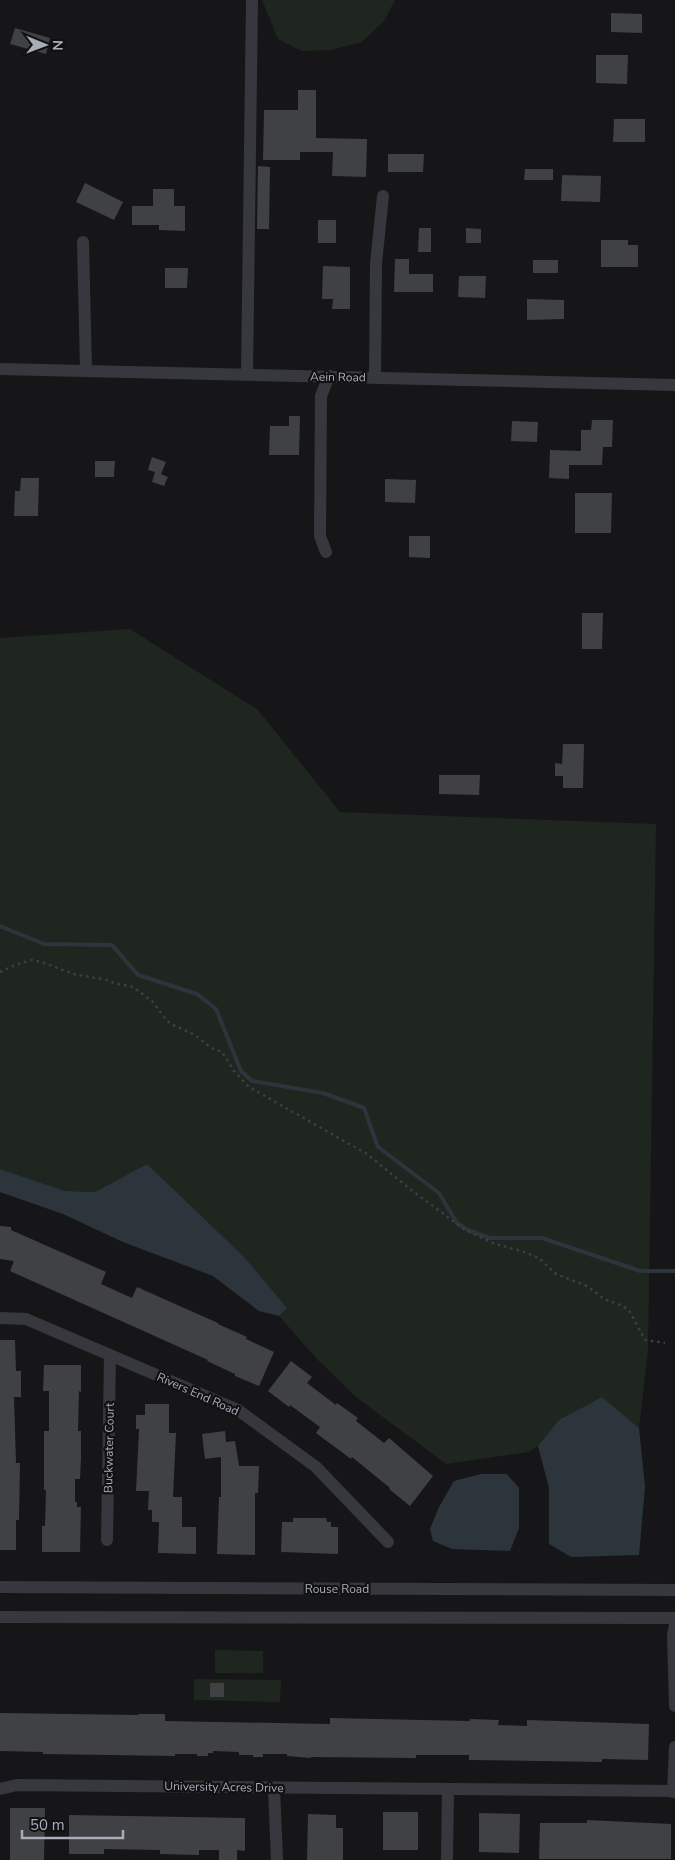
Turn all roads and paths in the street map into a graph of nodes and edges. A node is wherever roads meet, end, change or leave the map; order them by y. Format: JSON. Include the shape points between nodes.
{"nodes":[{"id":1,"x":252,"y":0,"type":"edge"},
{"id":2,"x":383,"y":196,"type":"dead end"},
{"id":3,"x":83,"y":242,"type":"dead end"},
{"id":4,"x":0,"y":369,"type":"edge"},
{"id":5,"x":86,"y":370,"type":"junction"},
{"id":6,"x":247,"y":374,"type":"junction"},
{"id":7,"x":330,"y":376,"type":"junction"},
{"id":8,"x":376,"y":377,"type":"junction"},
{"id":9,"x":675,"y":385,"type":"edge"},
{"id":10,"x":326,"y":552,"type":"dead end"},
{"id":11,"x":0,"y":972,"type":"edge"},
{"id":12,"x":0,"y":1318,"type":"edge"},
{"id":13,"x":665,"y":1343,"type":"dead end"},
{"id":14,"x":110,"y":1355,"type":"junction"},
{"id":15,"x":107,"y":1540,"type":"dead end"},
{"id":16,"x":388,"y":1542,"type":"dead end"},
{"id":17,"x":0,"y":1588,"type":"edge"},
{"id":18,"x":675,"y":1590,"type":"edge"},
{"id":19,"x":0,"y":1617,"type":"edge"},
{"id":20,"x":675,"y":1618,"type":"edge"},
{"id":21,"x":675,"y":1625,"type":"edge"},
{"id":22,"x":674,"y":1688,"type":"edge"},
{"id":23,"x":675,"y":1706,"type":"edge"},
{"id":24,"x":675,"y":1748,"type":"edge"},
{"id":25,"x":274,"y":1788,"type":"junction"},
{"id":26,"x":0,"y":1789,"type":"edge"},
{"id":27,"x":448,"y":1789,"type":"junction"},
{"id":28,"x":674,"y":1792,"type":"edge"},
{"id":29,"x":277,"y":1860,"type":"edge"},
{"id":30,"x":447,"y":1860,"type":"edge"}],
"edges":[{"from":1,"to":6,"type":"street"},
{"from":2,"to":8,"type":"street","via":[[376,263]]},
{"from":3,"to":5,"type":"street"},
{"from":4,"to":5,"type":"street","name":"Aein Road"},
{"from":5,"to":6,"type":"street","name":"Aein Road"},
{"from":6,"to":7,"type":"street","name":"Aein Road"},
{"from":7,"to":8,"type":"street","name":"Aein Road"},
{"from":7,"to":10,"type":"street","via":[[321,396],[320,536]]},
{"from":8,"to":9,"type":"street","name":"Aein Road"},
{"from":11,"to":13,"type":"path","via":[[32,960],[74,974],[133,987],[152,1001],[167,1021],[222,1052],[243,1081],[255,1091],[367,1154],[465,1230],[538,1258],[556,1274],[587,1286],[604,1299],[623,1306],[630,1312],[645,1340]]},
{"from":12,"to":14,"type":"street","name":"Rivers End Road","via":[[26,1319]]},
{"from":14,"to":15,"type":"street","name":"Buckwater Court"},
{"from":14,"to":16,"type":"street","name":"Rivers End Road","via":[[238,1410],[316,1467]]},
{"from":17,"to":18,"type":"street","name":"Rouse Road"},
{"from":19,"to":20,"type":"street"},
{"from":21,"to":22,"type":"street"},
{"from":22,"to":23,"type":"street"},
{"from":24,"to":28,"type":"street"},
{"from":25,"to":26,"type":"street","name":"University Acres Drive","via":[[17,1785]]},
{"from":25,"to":27,"type":"street","name":"University Acres Drive"},
{"from":25,"to":29,"type":"street"},
{"from":27,"to":28,"type":"street","name":"University Acres Drive"},
{"from":27,"to":30,"type":"street"}]}
